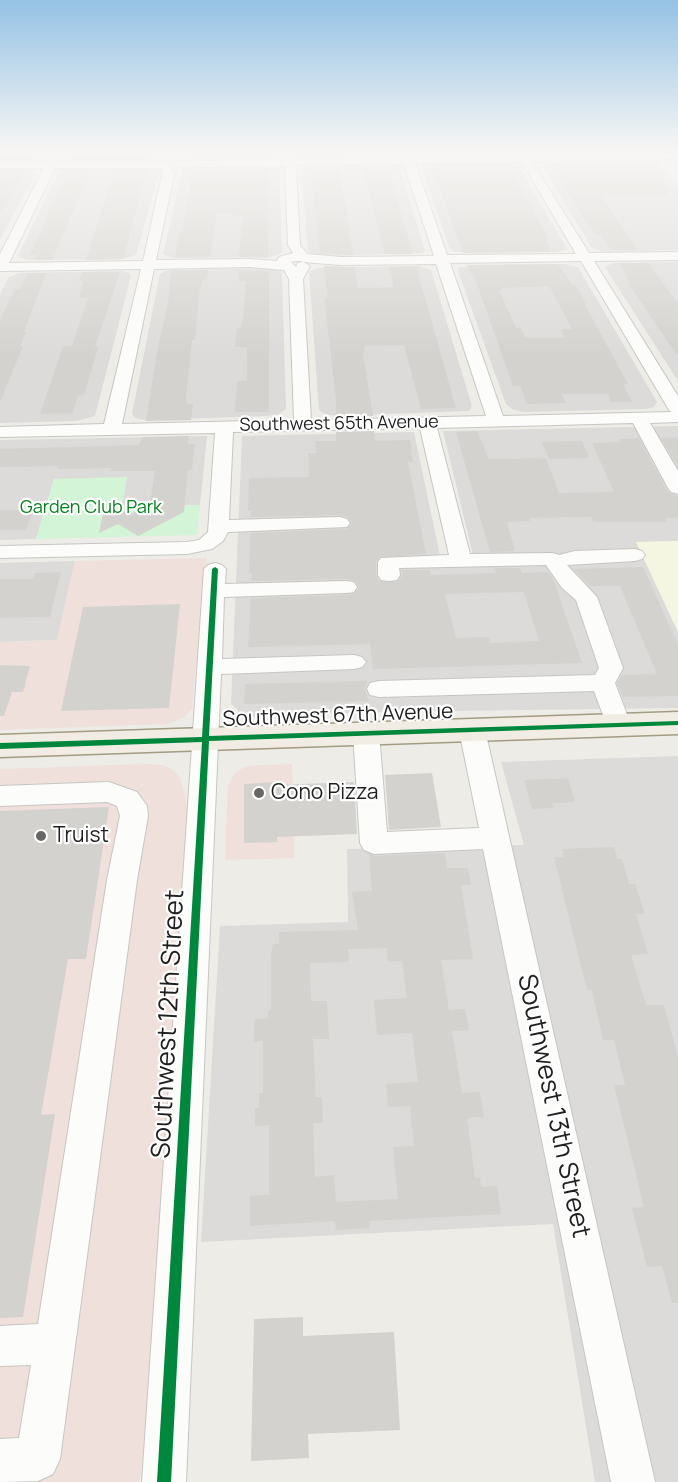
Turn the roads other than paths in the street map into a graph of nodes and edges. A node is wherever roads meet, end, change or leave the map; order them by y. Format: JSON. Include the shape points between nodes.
{"nodes":[{"id":1,"x":24,"y":219,"type":"edge"},
{"id":2,"x":159,"y":219,"type":"edge"},
{"id":3,"x":293,"y":219,"type":"edge"},
{"id":4,"x":427,"y":219,"type":"edge"},
{"id":5,"x":562,"y":219,"type":"edge"},
{"id":6,"x":678,"y":256,"type":"edge"},
{"id":7,"x":585,"y":257,"type":"junction"},
{"id":8,"x":441,"y":260,"type":"junction"},
{"id":9,"x":296,"y":264,"type":"junction"},
{"id":10,"x":148,"y":265,"type":"junction"},
{"id":11,"x":0,"y":267,"type":"edge"},
{"id":12,"x":678,"y":410,"type":"edge"},
{"id":13,"x":678,"y":417,"type":"edge"},
{"id":14,"x":639,"y":418,"type":"junction"},
{"id":15,"x":496,"y":421,"type":"junction"},
{"id":16,"x":427,"y":422,"type":"junction"},
{"id":17,"x":303,"y":425,"type":"junction"},
{"id":18,"x":224,"y":427,"type":"junction"},
{"id":19,"x":112,"y":430,"type":"junction"},
{"id":20,"x":0,"y":432,"type":"edge"},
{"id":21,"x":678,"y":488,"type":"edge"},
{"id":22,"x":340,"y":523,"type":"dead end"},
{"id":23,"x":0,"y":552,"type":"edge"},
{"id":24,"x":635,"y":555,"type":"dead end"},
{"id":25,"x":215,"y":557,"type":"junction"},
{"id":26,"x":460,"y":560,"type":"junction"},
{"id":27,"x":555,"y":562,"type":"junction"},
{"id":28,"x":389,"y":575,"type":"dead end"},
{"id":29,"x":346,"y":587,"type":"dead end"},
{"id":30,"x":354,"y":662,"type":"dead end"},
{"id":31,"x":210,"y":667,"type":"junction"},
{"id":32,"x":603,"y":683,"type":"junction"},
{"id":33,"x":379,"y":689,"type":"dead end"},
{"id":34,"x":678,"y":723,"type":"edge"},
{"id":35,"x":618,"y":725,"type":"junction"},
{"id":36,"x":472,"y":730,"type":"junction"},
{"id":37,"x":366,"y":733,"type":"junction"},
{"id":38,"x":207,"y":738,"type":"junction"},
{"id":39,"x":0,"y":746,"type":"edge"},
{"id":40,"x":0,"y":796,"type":"edge"},
{"id":41,"x":496,"y":838,"type":"junction"},
{"id":42,"x":54,"y":1343,"type":"junction"},
{"id":43,"x":0,"y":1346,"type":"edge"},
{"id":44,"x":0,"y":1461,"type":"edge"},
{"id":45,"x":164,"y":1482,"type":"edge"},
{"id":46,"x":633,"y":1482,"type":"edge"}],
"edges":[{"from":1,"to":11,"type":"street"},
{"from":2,"to":10,"type":"street"},
{"from":3,"to":9,"type":"street"},
{"from":4,"to":8,"type":"street"},
{"from":5,"to":7,"type":"street"},
{"from":6,"to":7,"type":"street"},
{"from":7,"to":8,"type":"street"},
{"from":7,"to":12,"type":"street"},
{"from":8,"to":9,"type":"street"},
{"from":8,"to":15,"type":"street"},
{"from":9,"to":10,"type":"street"},
{"from":9,"to":17,"type":"street"},
{"from":10,"to":11,"type":"street"},
{"from":10,"to":19,"type":"street"},
{"from":13,"to":14,"type":"street","name":"Southwest 65th Avenue"},
{"from":14,"to":15,"type":"street","name":"Southwest 65th Avenue"},
{"from":14,"to":21,"type":"street"},
{"from":15,"to":16,"type":"street","name":"Southwest 65th Avenue"},
{"from":16,"to":17,"type":"street","name":"Southwest 65th Avenue"},
{"from":16,"to":26,"type":"street"},
{"from":17,"to":18,"type":"street","name":"Southwest 65th Avenue"},
{"from":18,"to":19,"type":"street","name":"Southwest 65th Avenue"},
{"from":18,"to":25,"type":"street","name":"Southwest 12th Street"},
{"from":19,"to":20,"type":"street","name":"Southwest 65th Avenue"},
{"from":22,"to":25,"type":"street"},
{"from":23,"to":25,"type":"street","via":[[205,545]]},
{"from":24,"to":27,"type":"street","via":[[575,557]]},
{"from":25,"to":29,"type":"street"},
{"from":25,"to":31,"type":"street","name":"Southwest 12th Street"},
{"from":26,"to":27,"type":"street","via":[[545,557]]},
{"from":26,"to":28,"type":"street","via":[[388,562]]},
{"from":27,"to":32,"type":"street","via":[[586,597],[610,668]]},
{"from":30,"to":31,"type":"street"},
{"from":31,"to":38,"type":"street","name":"Southwest 12th Street"},
{"from":32,"to":33,"type":"street"},
{"from":32,"to":35,"type":"street"},
{"from":34,"to":35,"type":"main road","name":"Southwest 67th Avenue"},
{"from":35,"to":36,"type":"main road","name":"Southwest 67th Avenue"},
{"from":36,"to":37,"type":"main road","name":"Southwest 67th Avenue"},
{"from":36,"to":41,"type":"street","name":"Southwest 13th Street"},
{"from":37,"to":38,"type":"main road","name":"Southwest 67th Avenue"},
{"from":37,"to":41,"type":"street","via":[[374,843]]},
{"from":38,"to":39,"type":"main road","name":"Southwest 67th Avenue"},
{"from":38,"to":45,"type":"street","name":"Southwest 12th Street"},
{"from":40,"to":42,"type":"street","via":[[109,792],[127,799],[134,816]]},
{"from":41,"to":46,"type":"street","name":"Southwest 13th Street"},
{"from":42,"to":43,"type":"street"},
{"from":42,"to":44,"type":"street","via":[[38,1459]]}]}
